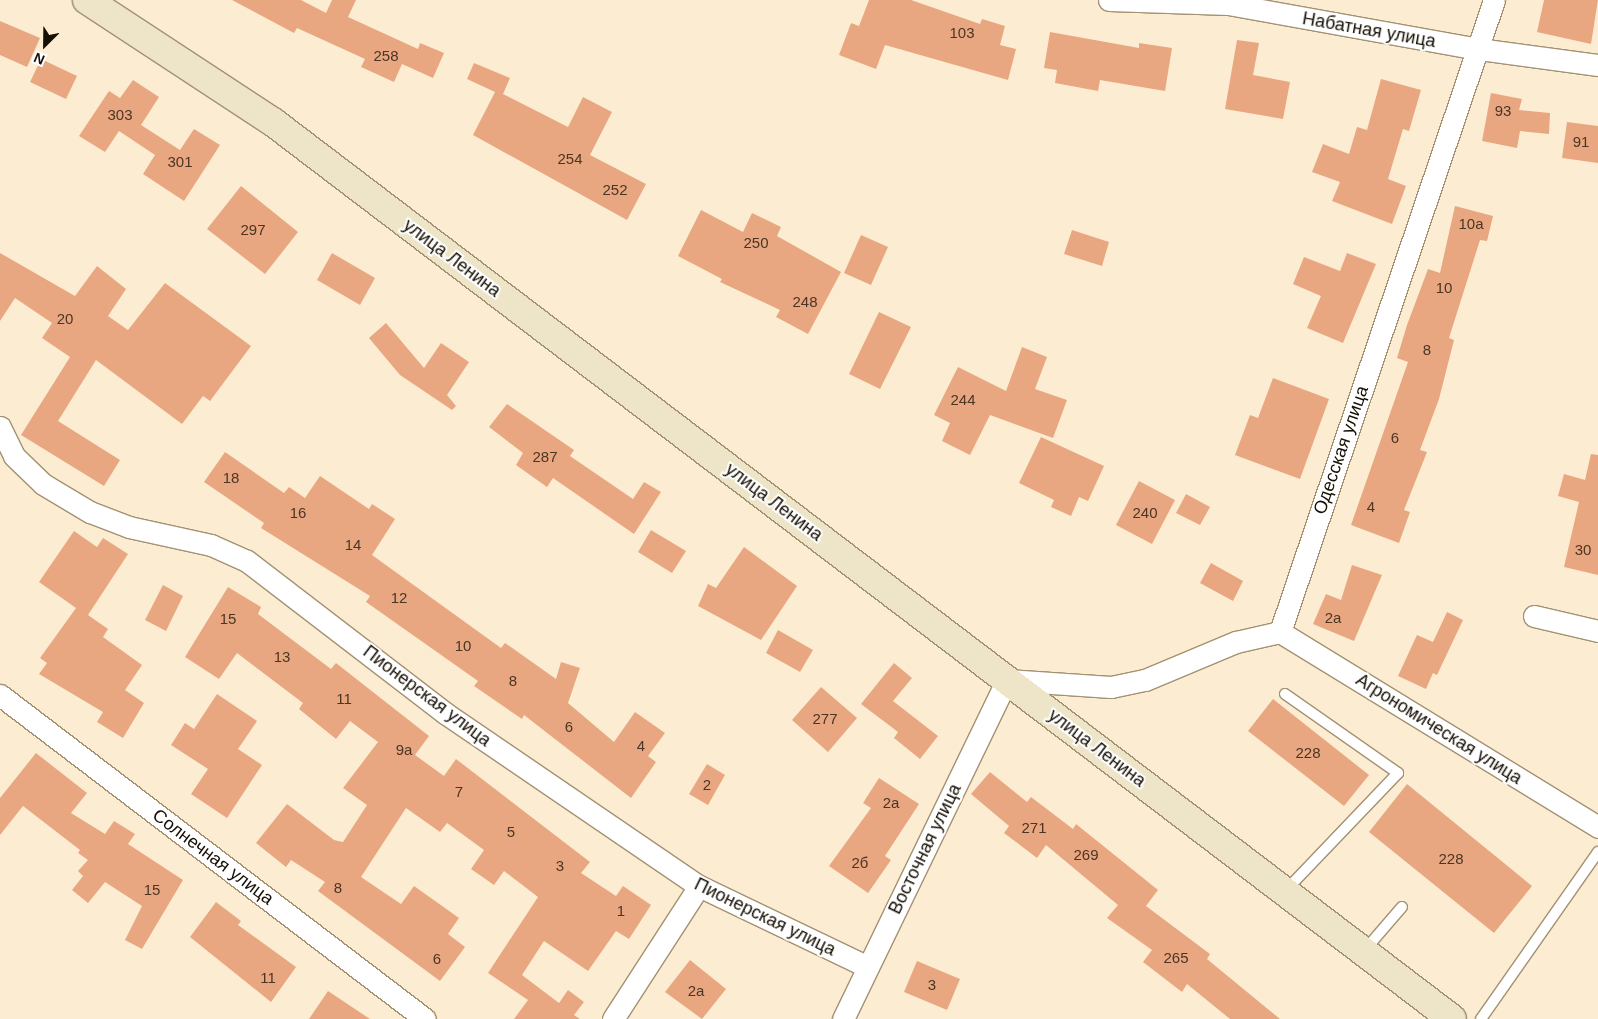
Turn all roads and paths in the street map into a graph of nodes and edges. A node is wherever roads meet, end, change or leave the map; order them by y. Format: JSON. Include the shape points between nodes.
{"nodes":[{"id":1,"x":87,"y":0,"type":"edge"},
{"id":2,"x":1109,"y":0,"type":"edge"},
{"id":3,"x":1494,"y":0,"type":"edge"},
{"id":4,"x":1479,"y":50,"type":"junction"},
{"id":5,"x":1598,"y":65,"type":"edge"},
{"id":6,"x":0,"y":427,"type":"edge"},
{"id":7,"x":1534,"y":616,"type":"dead end"},
{"id":8,"x":1598,"y":631,"type":"edge"},
{"id":9,"x":1280,"y":632,"type":"junction"},
{"id":10,"x":1006,"y":680,"type":"junction"},
{"id":11,"x":1285,"y":694,"type":"dead end"},
{"id":12,"x":0,"y":695,"type":"edge"},
{"id":13,"x":1598,"y":827,"type":"edge"},
{"id":14,"x":1598,"y":852,"type":"edge"},
{"id":15,"x":699,"y":886,"type":"junction"},
{"id":16,"x":1286,"y":891,"type":"junction"},
{"id":17,"x":1402,"y":907,"type":"dead end"},
{"id":18,"x":1362,"y":953,"type":"junction"},
{"id":19,"x":866,"y":966,"type":"junction"},
{"id":20,"x":425,"y":1019,"type":"edge"},
{"id":21,"x":613,"y":1019,"type":"edge"},
{"id":22,"x":843,"y":1019,"type":"edge"},
{"id":23,"x":1452,"y":1019,"type":"edge"},
{"id":24,"x":1481,"y":1019,"type":"edge"}],
"edges":[{"from":1,"to":10,"type":"street","name":"улица Ленина","via":[[273,122]]},
{"from":2,"to":4,"type":"street","name":"Набатная улица","via":[[1228,4]]},
{"from":3,"to":4,"type":"street","name":"Одесская улица"},
{"from":4,"to":5,"type":"street","name":"Набатная улица"},
{"from":4,"to":9,"type":"street","name":"Одесская улица"},
{"from":6,"to":15,"type":"street","name":"Пионерская улица","via":[[14,456],[43,484],[90,512],[129,526],[211,545],[247,561],[445,713]]},
{"from":7,"to":8,"type":"street"},
{"from":9,"to":10,"type":"street","via":[[1236,642],[1145,680],[1111,687]]},
{"from":9,"to":13,"type":"street","name":"Агрономическая улица"},
{"from":10,"to":16,"type":"street","name":"улица Ленина"},
{"from":10,"to":19,"type":"street","name":"Восточная улица"},
{"from":11,"to":16,"type":"lane","via":[[1398,774]]},
{"from":12,"to":20,"type":"street","name":"Солнечная улица"},
{"from":14,"to":24,"type":"lane"},
{"from":15,"to":19,"type":"street","name":"Пионерская улица"},
{"from":15,"to":21,"type":"street"},
{"from":16,"to":18,"type":"street","name":"улица Ленина"},
{"from":17,"to":18,"type":"lane"},
{"from":18,"to":23,"type":"street","name":"улица Ленина"},
{"from":19,"to":22,"type":"street","name":"Восточная улица"}]}
